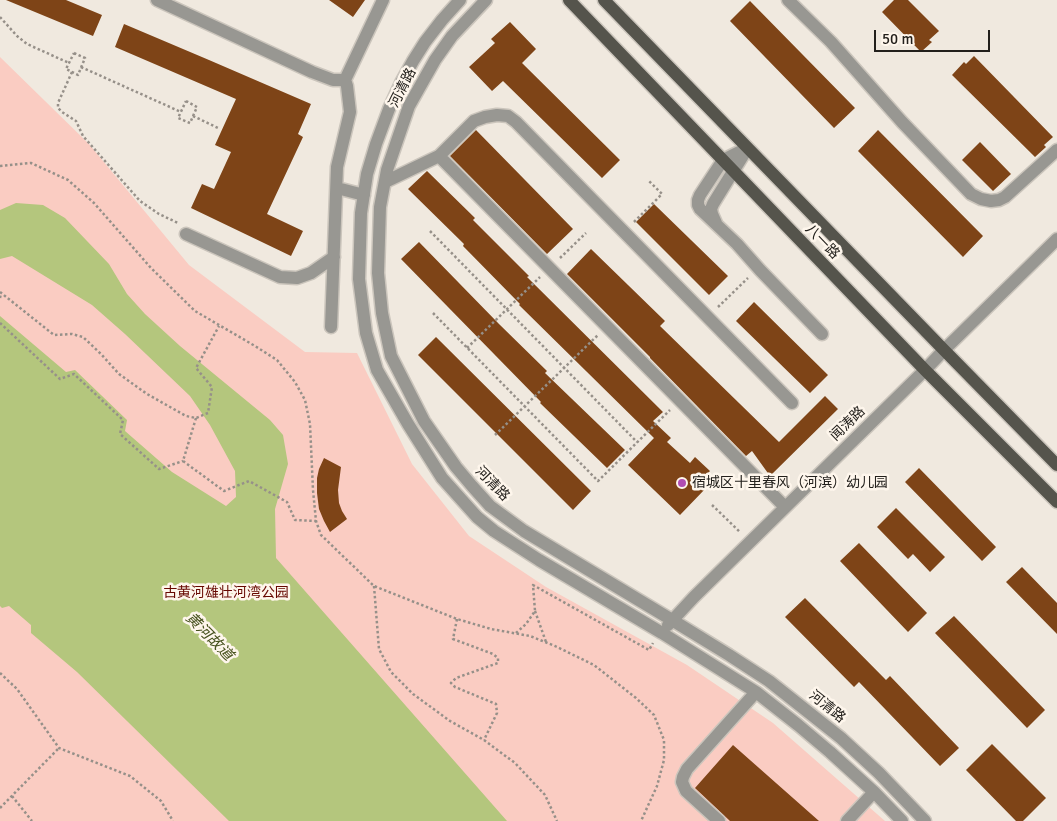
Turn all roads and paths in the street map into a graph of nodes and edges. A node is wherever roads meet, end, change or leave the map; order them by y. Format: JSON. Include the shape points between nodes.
{"nodes":[{"id":1,"x":157,"y":0,"type":"edge"},
{"id":2,"x":383,"y":0,"type":"edge"},
{"id":3,"x":460,"y":0,"type":"edge"},
{"id":4,"x":486,"y":0,"type":"edge"},
{"id":5,"x":569,"y":0,"type":"edge"},
{"id":6,"x":604,"y":0,"type":"edge"},
{"id":7,"x":788,"y":0,"type":"edge"},
{"id":8,"x":0,"y":18,"type":"edge"},
{"id":9,"x":69,"y":63,"type":"junction"},
{"id":10,"x":82,"y":67,"type":"junction"},
{"id":11,"x":72,"y":72,"type":"junction"},
{"id":12,"x":345,"y":80,"type":"junction"},
{"id":13,"x":181,"y":112,"type":"junction"},
{"id":14,"x":193,"y":116,"type":"junction"},
{"id":15,"x":218,"y":128,"type":"dead end"},
{"id":16,"x":747,"y":148,"type":"junction"},
{"id":17,"x":1057,"y":150,"type":"edge"},
{"id":18,"x":439,"y":156,"type":"junction"},
{"id":19,"x":723,"y":160,"type":"junction"},
{"id":20,"x":0,"y":166,"type":"edge"},
{"id":21,"x":733,"y":171,"type":"junction"},
{"id":22,"x":649,"y":181,"type":"dead end"},
{"id":23,"x":385,"y":182,"type":"junction"},
{"id":24,"x":337,"y":188,"type":"junction"},
{"id":25,"x":364,"y":195,"type":"junction"},
{"id":26,"x":717,"y":225,"type":"junction"},
{"id":27,"x":624,"y":231,"type":"junction"},
{"id":28,"x":430,"y":232,"type":"dead end"},
{"id":29,"x":586,"y":233,"type":"dead end"},
{"id":30,"x":186,"y":234,"type":"joint"},
{"id":31,"x":1057,"y":239,"type":"edge"},
{"id":32,"x":334,"y":257,"type":"junction"},
{"id":33,"x":549,"y":268,"type":"junction"},
{"id":34,"x":759,"y":269,"type":"junction"},
{"id":35,"x":0,"y":292,"type":"edge"},
{"id":36,"x":0,"y":298,"type":"edge"},
{"id":37,"x":506,"y":309,"type":"junction"},
{"id":38,"x":433,"y":313,"type":"dead end"},
{"id":39,"x":708,"y":317,"type":"junction"},
{"id":40,"x":0,"y":323,"type":"edge"},
{"id":41,"x":219,"y":326,"type":"junction"},
{"id":42,"x":607,"y":327,"type":"junction"},
{"id":43,"x":331,"y":328,"type":"dead end"},
{"id":44,"x":822,"y":334,"type":"dead end"},
{"id":45,"x":467,"y":348,"type":"junction"},
{"id":46,"x":944,"y":350,"type":"junction"},
{"id":47,"x":564,"y":368,"type":"junction"},
{"id":48,"x":925,"y":370,"type":"junction"},
{"id":49,"x":680,"y":400,"type":"junction"},
{"id":50,"x":792,"y":403,"type":"dead end"},
{"id":51,"x":524,"y":406,"type":"junction"},
{"id":52,"x":196,"y":418,"type":"junction"},
{"id":53,"x":495,"y":435,"type":"dead end"},
{"id":54,"x":637,"y":442,"type":"junction"},
{"id":55,"x":183,"y":461,"type":"junction"},
{"id":56,"x":1057,"y":465,"type":"edge"},
{"id":57,"x":1057,"y":502,"type":"edge"},
{"id":58,"x":712,"y":505,"type":"dead end"},
{"id":59,"x":785,"y":507,"type":"junction"},
{"id":60,"x":316,"y":522,"type":"junction"},
{"id":61,"x":751,"y":542,"type":"junction"},
{"id":62,"x":374,"y":586,"type":"junction"},
{"id":63,"x":535,"y":611,"type":"junction"},
{"id":64,"x":457,"y":619,"type":"junction"},
{"id":65,"x":672,"y":620,"type":"junction"},
{"id":66,"x":662,"y":632,"type":"junction"},
{"id":67,"x":516,"y":633,"type":"junction"},
{"id":68,"x":546,"y":642,"type":"junction"},
{"id":69,"x":0,"y":673,"type":"edge"},
{"id":70,"x":756,"y":692,"type":"junction"},
{"id":71,"x":484,"y":740,"type":"junction"},
{"id":72,"x":59,"y":748,"type":"junction"},
{"id":73,"x":874,"y":792,"type":"junction"},
{"id":74,"x":12,"y":796,"type":"junction"},
{"id":75,"x":0,"y":808,"type":"edge"},
{"id":76,"x":32,"y":821,"type":"edge"},
{"id":77,"x":173,"y":821,"type":"edge"},
{"id":78,"x":557,"y":821,"type":"edge"},
{"id":79,"x":641,"y":821,"type":"edge"},
{"id":80,"x":719,"y":821,"type":"edge"},
{"id":81,"x":847,"y":821,"type":"edge"},
{"id":82,"x":902,"y":821,"type":"edge"},
{"id":83,"x":925,"y":821,"type":"edge"}],
"edges":[{"from":1,"to":12,"type":"street","via":[[312,72],[333,80]]},
{"from":2,"to":12,"type":"street"},
{"from":3,"to":25,"type":"street","name":"河清路","via":[[425,42],[402,81],[376,144]]},
{"from":4,"to":23,"type":"street","name":"河清路","via":[[452,36],[421,83],[399,132]]},
{"from":5,"to":19,"type":"main road","name":"八一路"},
{"from":6,"to":16,"type":"main road","name":"八一路"},
{"from":7,"to":17,"type":"street","via":[[971,194],[991,201],[1005,197]]},
{"from":8,"to":9,"type":"path","via":[[27,44]]},
{"from":9,"to":10,"type":"path","via":[[74,53],[85,58]]},
{"from":9,"to":11,"type":"path","via":[[66,69]]},
{"from":10,"to":11,"type":"path","via":[[78,75]]},
{"from":10,"to":13,"type":"path"},
{"from":11,"to":30,"type":"path","via":[[58,108],[76,121],[83,136],[140,201],[181,225]]},
{"from":12,"to":24,"type":"street","via":[[350,112],[337,167]]},
{"from":13,"to":14,"type":"path","via":[[178,118],[190,123]]},
{"from":13,"to":14,"type":"path","via":[[186,102],[197,107]]},
{"from":14,"to":15,"type":"path"},
{"from":16,"to":19,"type":"street"},
{"from":16,"to":21,"type":"street"},
{"from":16,"to":46,"type":"main road","name":"八一路"},
{"from":18,"to":23,"type":"street"},
{"from":18,"to":27,"type":"street","via":[[474,122],[485,117],[508,116]]},
{"from":18,"to":33,"type":"street"},
{"from":19,"to":21,"type":"main road","name":"八一路"},
{"from":19,"to":26,"type":"street","via":[[698,200],[700,209]]},
{"from":20,"to":41,"type":"path","via":[[31,163],[68,180],[94,203],[195,312]]},
{"from":21,"to":26,"type":"street","via":[[711,209]]},
{"from":21,"to":48,"type":"main road","name":"八一路"},
{"from":22,"to":27,"type":"path","via":[[662,194]]},
{"from":23,"to":65,"type":"street","name":"河清路","via":[[380,207],[378,273],[382,313],[391,356],[424,421],[456,467],[490,506],[524,531]]},
{"from":24,"to":25,"type":"street"},
{"from":24,"to":32,"type":"street"},
{"from":25,"to":66,"type":"street","name":"河清路","via":[[359,279],[366,333],[377,370],[442,478],[494,531]]},
{"from":26,"to":34,"type":"street"},
{"from":27,"to":39,"type":"street"},
{"from":28,"to":37,"type":"path"},
{"from":29,"to":33,"type":"path"},
{"from":30,"to":32,"type":"street","via":[[280,277],[297,278],[311,273]]},
{"from":31,"to":46,"type":"street","name":"闻涛路"},
{"from":32,"to":43,"type":"street"},
{"from":33,"to":37,"type":"path"},
{"from":33,"to":42,"type":"street"},
{"from":34,"to":39,"type":"path"},
{"from":34,"to":44,"type":"street"},
{"from":35,"to":36,"type":"path"},
{"from":35,"to":52,"type":"path","via":[[54,335],[84,337],[119,374],[147,394],[186,416]]},
{"from":37,"to":45,"type":"path"},
{"from":37,"to":47,"type":"path"},
{"from":38,"to":45,"type":"path"},
{"from":39,"to":50,"type":"street"},
{"from":40,"to":55,"type":"path","via":[[60,378],[74,374],[123,420],[120,434],[159,469]]},
{"from":41,"to":52,"type":"path","via":[[196,368],[212,387],[208,413]]},
{"from":41,"to":60,"type":"path","via":[[277,360],[305,400],[310,424]]},
{"from":42,"to":47,"type":"path"},
{"from":42,"to":49,"type":"street"},
{"from":45,"to":51,"type":"path"},
{"from":46,"to":48,"type":"street","name":"闻涛路"},
{"from":46,"to":56,"type":"main road","name":"八一路"},
{"from":47,"to":51,"type":"path"},
{"from":47,"to":54,"type":"path"},
{"from":48,"to":57,"type":"main road","name":"八一路"},
{"from":48,"to":59,"type":"street","name":"闻涛路"},
{"from":49,"to":54,"type":"path"},
{"from":49,"to":59,"type":"street"},
{"from":51,"to":53,"type":"path"},
{"from":51,"to":54,"type":"path","via":[[598,481]]},
{"from":52,"to":55,"type":"path"},
{"from":55,"to":60,"type":"path","via":[[224,491],[249,481],[287,502],[295,520]]},
{"from":58,"to":61,"type":"path"},
{"from":59,"to":61,"type":"street","name":"闻涛路"},
{"from":60,"to":62,"type":"path","via":[[321,535]]},
{"from":61,"to":65,"type":"street","name":"闻涛路"},
{"from":62,"to":64,"type":"path"},
{"from":62,"to":71,"type":"path","via":[[379,649],[391,672],[413,694],[450,721]]},
{"from":63,"to":66,"type":"path","via":[[533,585],[648,650]]},
{"from":63,"to":67,"type":"path"},
{"from":63,"to":68,"type":"path"},
{"from":64,"to":67,"type":"path"},
{"from":64,"to":71,"type":"path","via":[[453,639],[498,658],[498,663],[451,682],[454,687],[496,704],[497,713]]},
{"from":65,"to":66,"type":"street","name":"闻涛路"},
{"from":65,"to":83,"type":"street","name":"河清路","via":[[769,681],[842,738]]},
{"from":66,"to":70,"type":"street","name":"河清路"},
{"from":67,"to":68,"type":"path"},
{"from":68,"to":79,"type":"path","via":[[594,665],[654,715],[664,740],[664,760],[657,786]]},
{"from":69,"to":72,"type":"path","via":[[16,689]]},
{"from":70,"to":73,"type":"street","name":"河清路"},
{"from":70,"to":80,"type":"street","via":[[683,777],[686,792]]},
{"from":71,"to":78,"type":"path","via":[[515,762],[545,795]]},
{"from":72,"to":74,"type":"path"},
{"from":72,"to":77,"type":"path","via":[[130,776],[161,800]]},
{"from":73,"to":81,"type":"street"},
{"from":73,"to":82,"type":"street","name":"河清路"},
{"from":74,"to":75,"type":"path"},
{"from":74,"to":76,"type":"path"}]}
